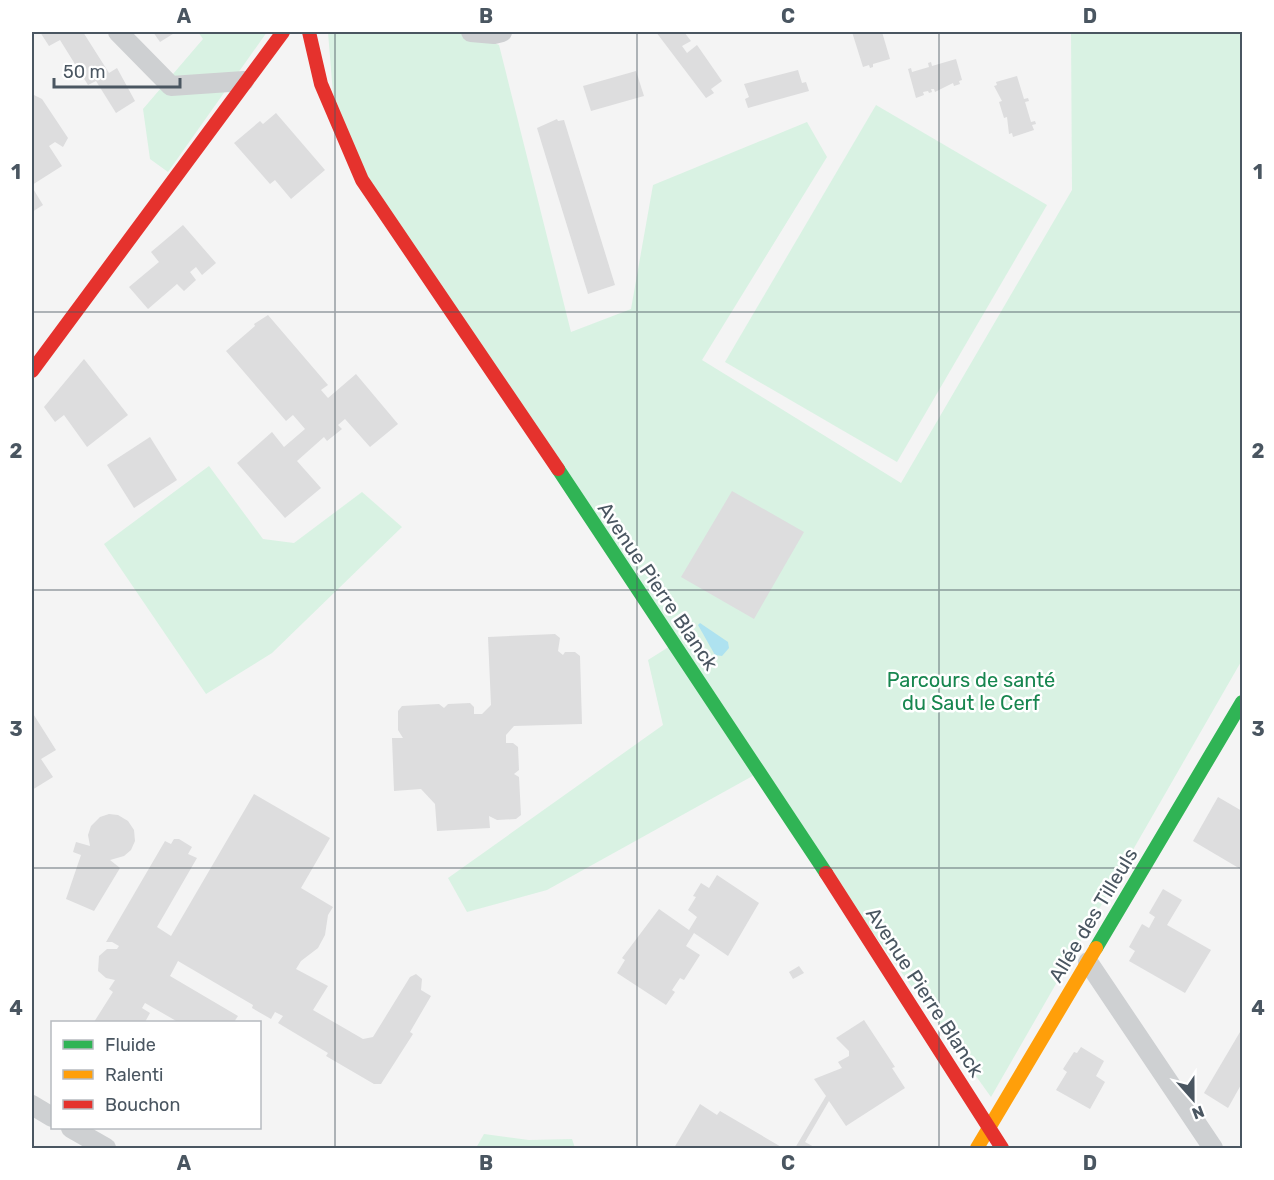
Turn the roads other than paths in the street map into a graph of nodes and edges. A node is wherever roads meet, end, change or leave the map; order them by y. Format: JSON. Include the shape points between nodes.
{"nodes":[{"id":1,"x":118,"y":32,"type":"edge"},
{"id":2,"x":283,"y":32,"type":"edge"},
{"id":3,"x":309,"y":32,"type":"edge"},
{"id":4,"x":471,"y":32,"type":"edge"},
{"id":5,"x":502,"y":32,"type":"edge"},
{"id":6,"x":244,"y":81,"type":"junction"},
{"id":7,"x":32,"y":371,"type":"edge"},
{"id":8,"x":1242,"y":702,"type":"edge"},
{"id":9,"x":1088,"y":962,"type":"junction"},
{"id":10,"x":32,"y":1105,"type":"edge"},
{"id":11,"x":51,"y":1116,"type":"edge"},
{"id":12,"x":989,"y":1128,"type":"junction"},
{"id":13,"x":72,"y":1129,"type":"edge"},
{"id":14,"x":106,"y":1149,"type":"edge"},
{"id":15,"x":977,"y":1149,"type":"edge"},
{"id":16,"x":1002,"y":1149,"type":"edge"},
{"id":17,"x":1213,"y":1149,"type":"edge"}],
"edges":[{"from":1,"to":6,"type":"street","via":[[171,86]]},
{"from":2,"to":6,"type":"street"},
{"from":3,"to":12,"type":"street","name":"Avenue Pierre Blanck","via":[[321,84],[362,180],[786,813]]},
{"from":4,"to":5,"type":"street"},
{"from":6,"to":7,"type":"street"},
{"from":8,"to":9,"type":"street","name":"Allée des Tilleuls"},
{"from":9,"to":12,"type":"street","name":"Allée des Tilleuls"},
{"from":9,"to":17,"type":"street"},
{"from":10,"to":11,"type":"street"},
{"from":12,"to":15,"type":"street","name":"Allée des Tilleuls"},
{"from":12,"to":16,"type":"street","name":"Avenue Pierre Blanck"},
{"from":13,"to":14,"type":"street"}]}
